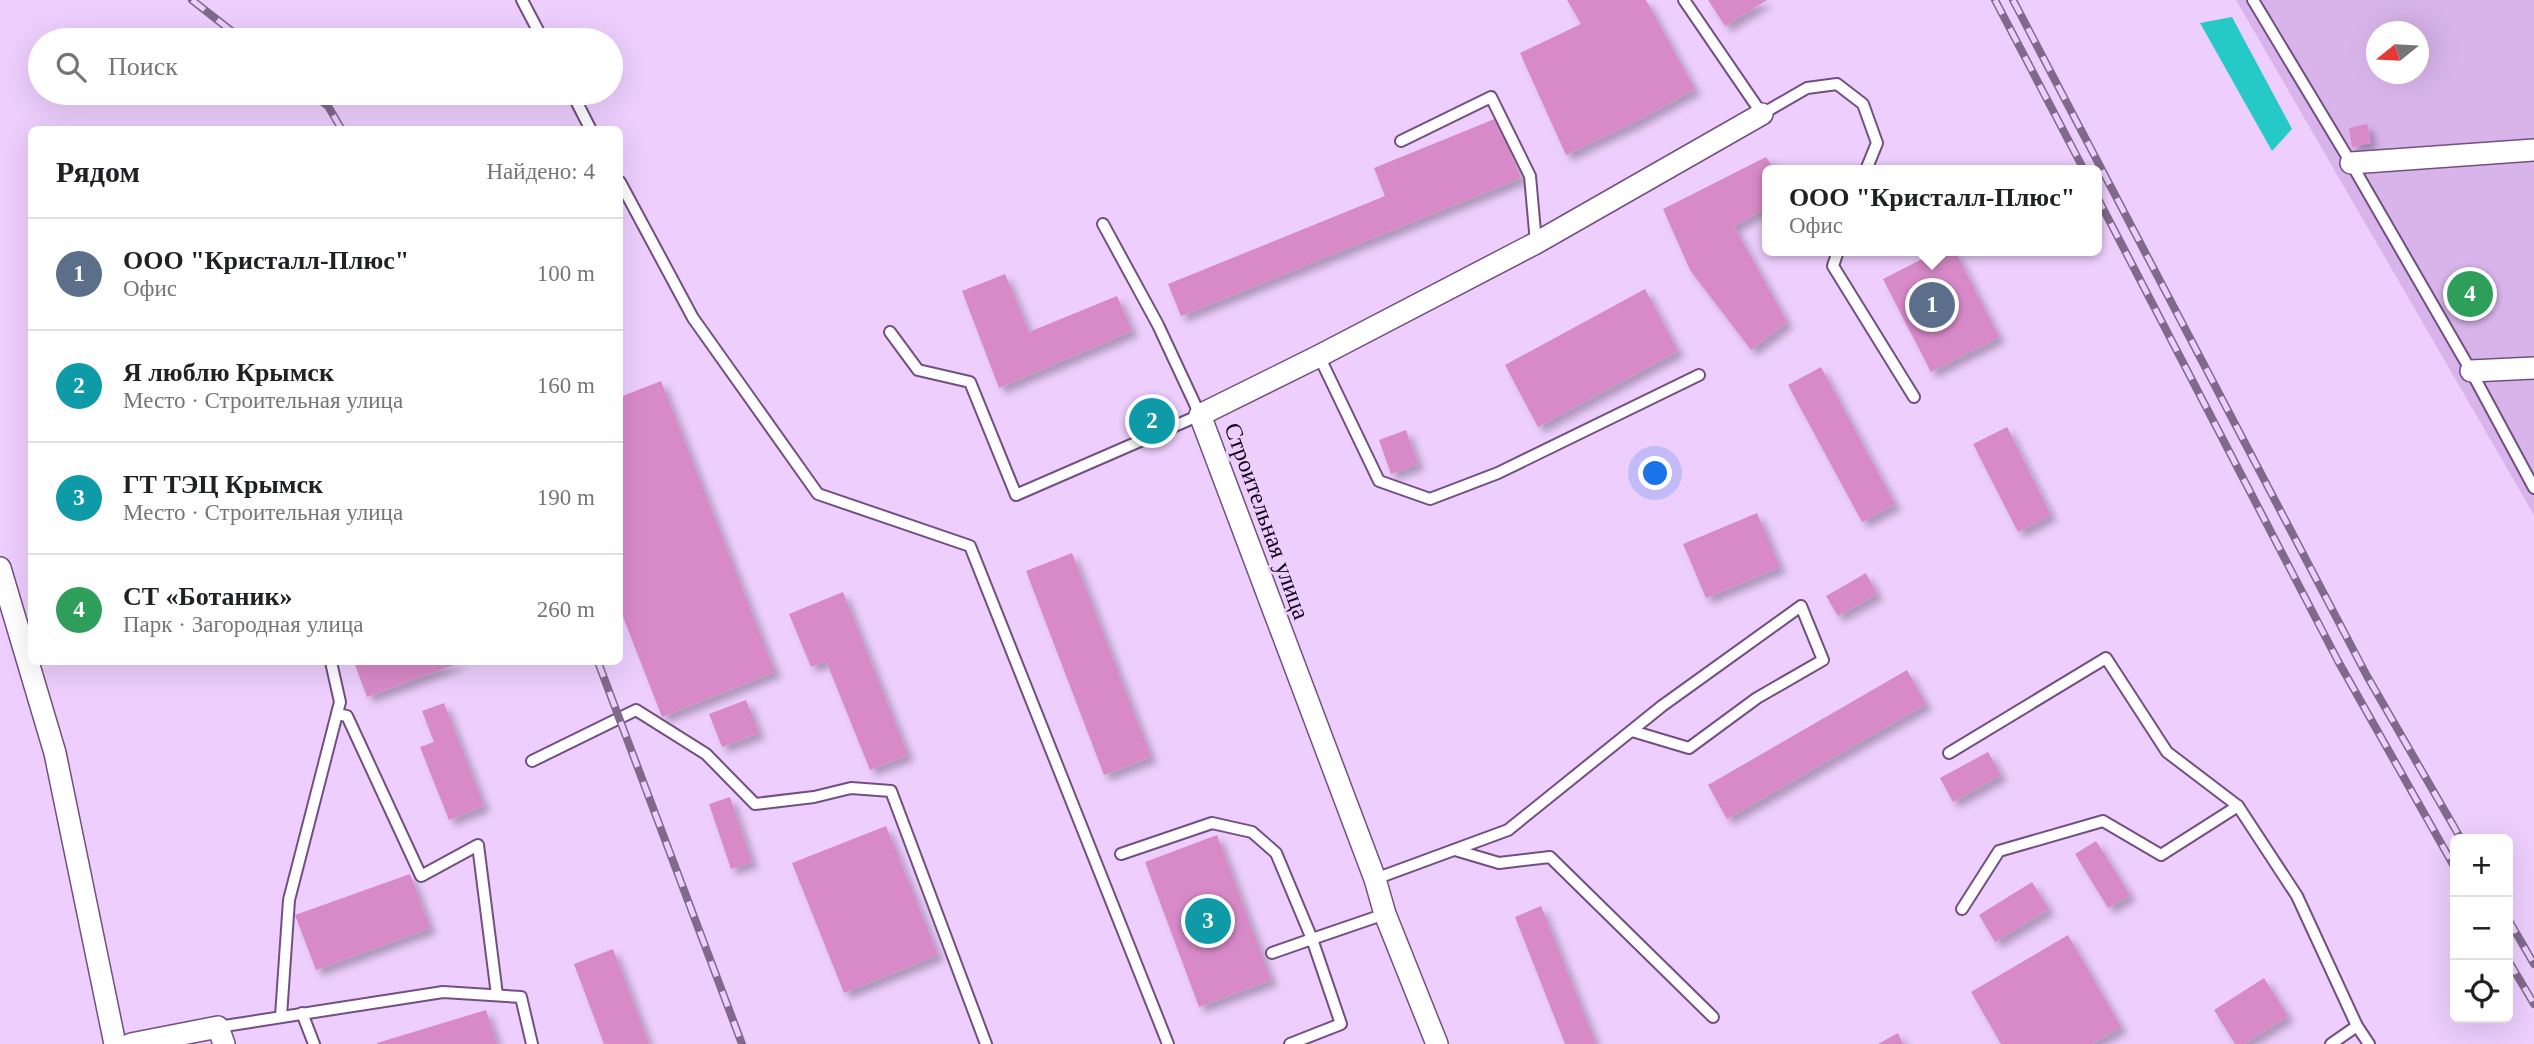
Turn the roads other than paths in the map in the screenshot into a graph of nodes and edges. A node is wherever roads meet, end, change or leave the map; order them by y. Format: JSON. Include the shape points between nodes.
{"nodes":[{"id":1,"x":522,"y":0,"type":"edge"},
{"id":2,"x":1684,"y":0,"type":"edge"},
{"id":3,"x":2253,"y":0,"type":"edge"},
{"id":4,"x":537,"y":28,"type":"edge"},
{"id":5,"x":578,"y":105,"type":"edge"},
{"id":6,"x":1762,"y":114,"type":"junction"},
{"id":7,"x":590,"y":126,"type":"edge"},
{"id":8,"x":1401,"y":141,"type":"dead end"},
{"id":9,"x":2534,"y":150,"type":"edge"},
{"id":10,"x":2351,"y":163,"type":"junction"},
{"id":11,"x":1868,"y":165,"type":"edge"},
{"id":12,"x":623,"y":188,"type":"edge"},
{"id":13,"x":1103,"y":224,"type":"dead end"},
{"id":14,"x":1536,"y":243,"type":"junction"},
{"id":15,"x":1836,"y":256,"type":"edge"},
{"id":16,"x":890,"y":332,"type":"dead end"},
{"id":17,"x":1319,"y":356,"type":"junction"},
{"id":18,"x":2534,"y":368,"type":"edge"},
{"id":19,"x":2471,"y":371,"type":"junction"},
{"id":20,"x":1699,"y":375,"type":"dead end"},
{"id":21,"x":1914,"y":397,"type":"dead end"},
{"id":22,"x":1200,"y":415,"type":"junction"},
{"id":23,"x":2534,"y":488,"type":"edge"},
{"id":24,"x":0,"y":568,"type":"edge"},
{"id":25,"x":28,"y":662,"type":"edge"},
{"id":26,"x":29,"y":665,"type":"edge"},
{"id":27,"x":332,"y":665,"type":"edge"},
{"id":28,"x":337,"y":714,"type":"junction"},
{"id":29,"x":1632,"y":731,"type":"junction"},
{"id":30,"x":1949,"y":753,"type":"dead end"},
{"id":31,"x":532,"y":761,"type":"dead end"},
{"id":32,"x":2238,"y":806,"type":"junction"},
{"id":33,"x":1455,"y":850,"type":"junction"},
{"id":34,"x":1121,"y":854,"type":"dead end"},
{"id":35,"x":1375,"y":879,"type":"junction"},
{"id":36,"x":1962,"y":909,"type":"dead end"},
{"id":37,"x":1385,"y":914,"type":"junction"},
{"id":38,"x":1312,"y":939,"type":"junction"},
{"id":39,"x":1272,"y":953,"type":"dead end"},
{"id":40,"x":497,"y":995,"type":"junction"},
{"id":41,"x":302,"y":1013,"type":"junction"},
{"id":42,"x":281,"y":1016,"type":"junction"},
{"id":43,"x":1713,"y":1017,"type":"dead end"},
{"id":44,"x":2357,"y":1026,"type":"junction"},
{"id":45,"x":221,"y":1035,"type":"edge"},
{"id":46,"x":115,"y":1044,"type":"edge"},
{"id":47,"x":131,"y":1044,"type":"edge"},
{"id":48,"x":314,"y":1044,"type":"edge"},
{"id":49,"x":532,"y":1044,"type":"edge"},
{"id":50,"x":986,"y":1044,"type":"edge"},
{"id":51,"x":1168,"y":1044,"type":"edge"},
{"id":52,"x":1290,"y":1044,"type":"edge"},
{"id":53,"x":1437,"y":1044,"type":"edge"},
{"id":54,"x":2331,"y":1044,"type":"edge"},
{"id":55,"x":2368,"y":1044,"type":"edge"}],
"edges":[{"from":1,"to":4,"type":"lane"},
{"from":2,"to":6,"type":"lane"},
{"from":3,"to":10,"type":"lane"},
{"from":5,"to":7,"type":"lane"},
{"from":6,"to":11,"type":"lane","via":[[1807,88],[1837,84],[1863,104],[1877,143]]},
{"from":6,"to":14,"type":"street","name":"Строительная улица"},
{"from":8,"to":14,"type":"lane","via":[[1491,97],[1531,176]]},
{"from":9,"to":10,"type":"street"},
{"from":10,"to":19,"type":"lane"},
{"from":12,"to":51,"type":"lane","via":[[693,318],[818,494],[970,546]]},
{"from":13,"to":22,"type":"lane"},
{"from":14,"to":17,"type":"street","name":"Строительная улица"},
{"from":15,"to":21,"type":"lane","via":[[1833,266]]},
{"from":16,"to":22,"type":"lane","via":[[918,370],[970,382],[1017,495]]},
{"from":17,"to":20,"type":"lane","via":[[1379,481],[1430,499],[1497,473]]},
{"from":17,"to":22,"type":"street","name":"Строительная улица"},
{"from":18,"to":19,"type":"street"},
{"from":19,"to":23,"type":"lane"},
{"from":22,"to":35,"type":"street","name":"Строительная улица"},
{"from":24,"to":25,"type":"street"},
{"from":26,"to":46,"type":"street","via":[[55,753]]},
{"from":27,"to":28,"type":"lane","via":[[340,702]]},
{"from":28,"to":40,"type":"lane","via":[[347,716],[421,876],[478,845]]},
{"from":28,"to":42,"type":"lane","via":[[289,900]]},
{"from":29,"to":29,"type":"lane","via":[[1662,706],[1801,606],[1823,660],[1757,698],[1689,748]]},
{"from":29,"to":33,"type":"lane","via":[[1508,830]]},
{"from":30,"to":32,"type":"lane","via":[[2106,658],[2166,752]]},
{"from":31,"to":50,"type":"lane","via":[[636,710],[706,754],[755,804],[851,788],[891,791]]},
{"from":32,"to":36,"type":"lane","via":[[2161,855],[2103,821],[2000,851]]},
{"from":32,"to":44,"type":"lane","via":[[2297,896]]},
{"from":33,"to":35,"type":"lane"},
{"from":33,"to":43,"type":"lane","via":[[1499,863],[1550,857]]},
{"from":34,"to":38,"type":"lane","via":[[1212,823],[1252,832],[1276,853]]},
{"from":35,"to":37,"type":"street","name":"Строительная улица"},
{"from":37,"to":38,"type":"lane"},
{"from":37,"to":53,"type":"street","name":"Строительная улица"},
{"from":38,"to":39,"type":"lane"},
{"from":38,"to":52,"type":"lane","via":[[1341,1024]]},
{"from":40,"to":41,"type":"lane","via":[[443,992]]},
{"from":40,"to":49,"type":"lane","via":[[521,996]]},
{"from":41,"to":42,"type":"lane"},
{"from":41,"to":48,"type":"lane"},
{"from":42,"to":45,"type":"lane"},
{"from":44,"to":54,"type":"lane"},
{"from":44,"to":55,"type":"lane"},
{"from":45,"to":47,"type":"street"}]}
